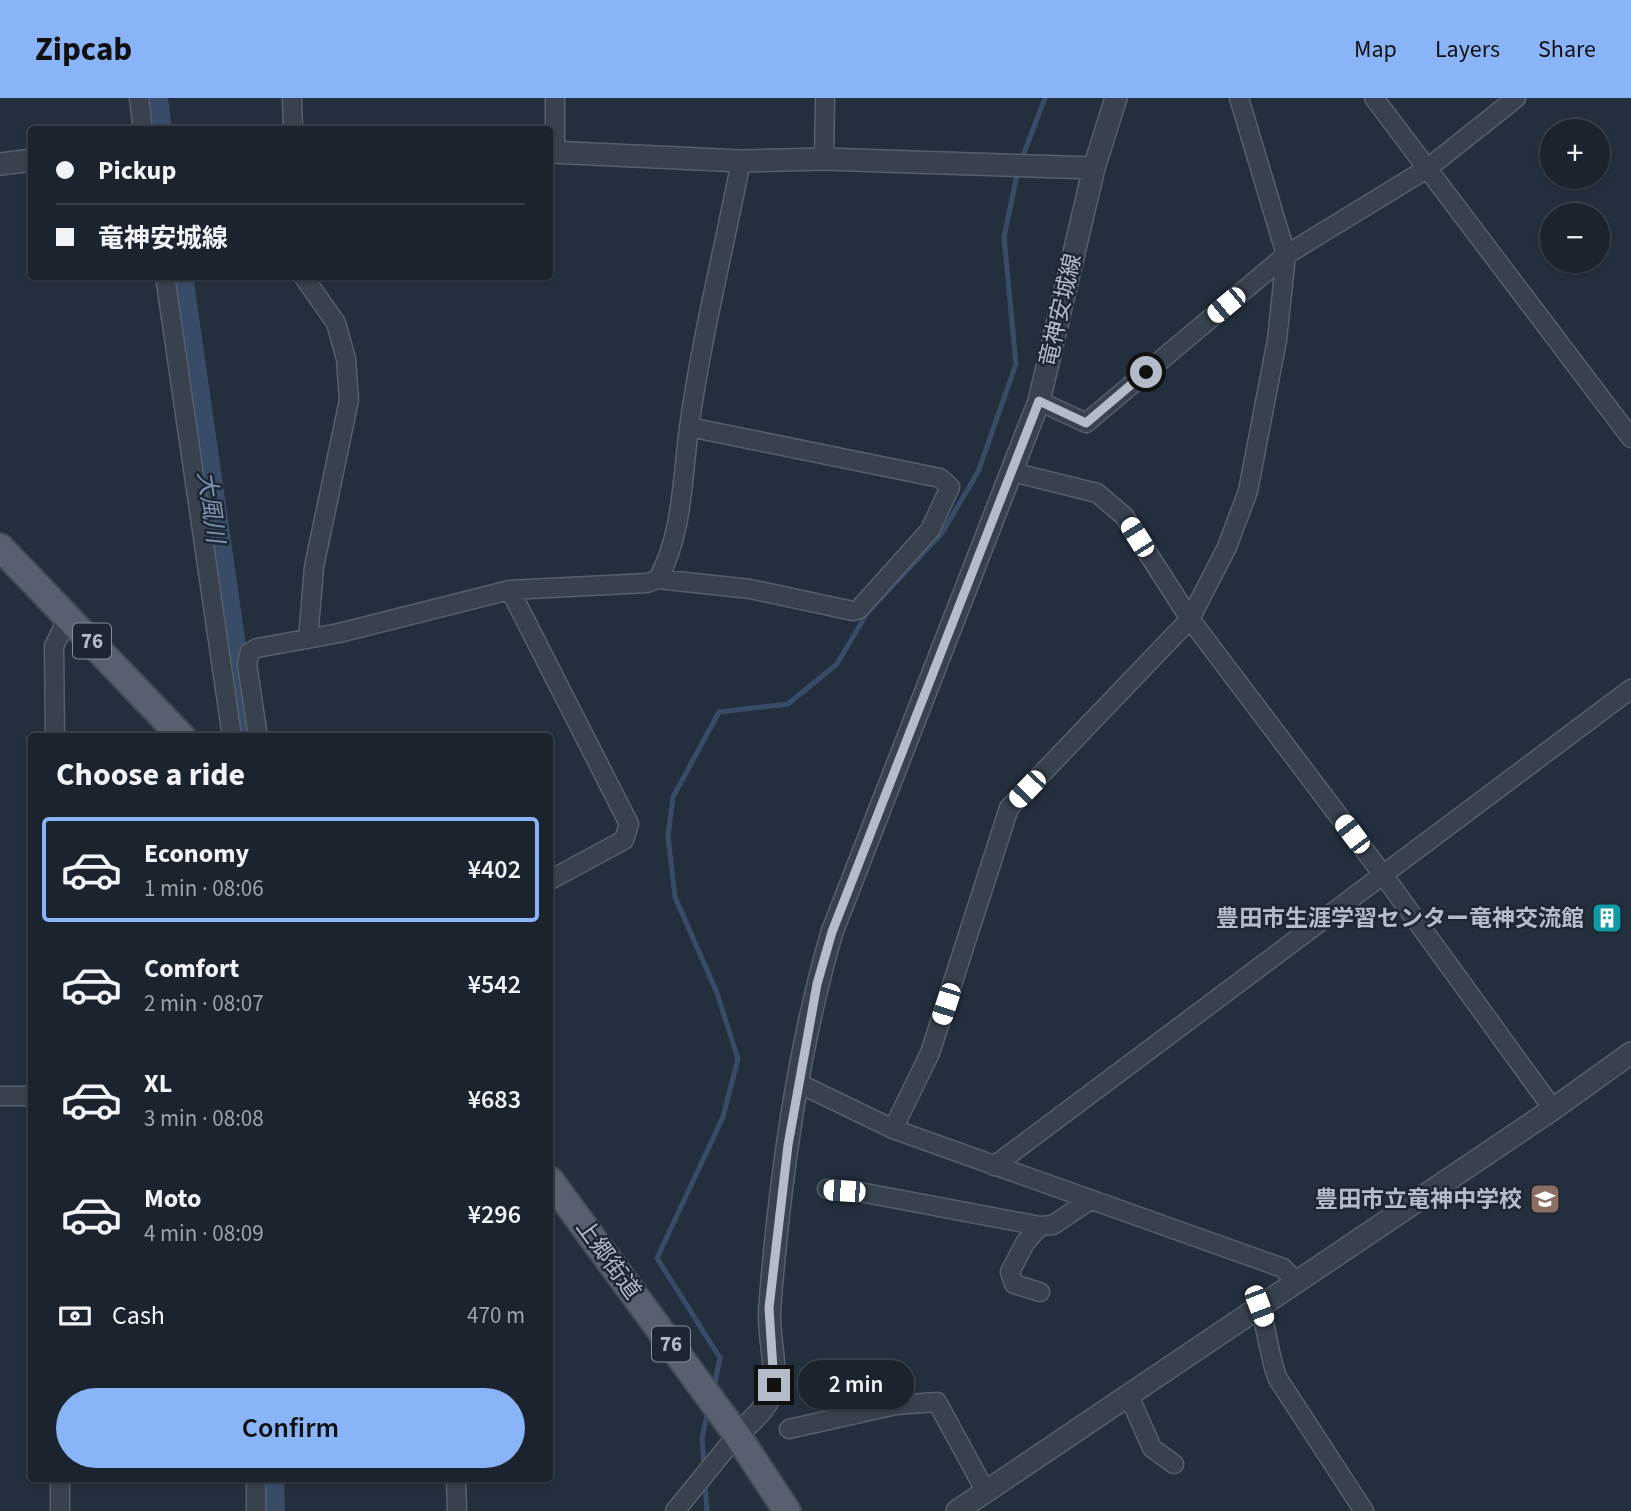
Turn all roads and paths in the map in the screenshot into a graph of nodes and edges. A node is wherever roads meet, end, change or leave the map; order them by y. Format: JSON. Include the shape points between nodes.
{"nodes":[{"id":1,"x":139,"y":98,"type":"edge"},
{"id":2,"x":292,"y":98,"type":"edge"},
{"id":3,"x":555,"y":98,"type":"edge"},
{"id":4,"x":825,"y":98,"type":"edge"},
{"id":5,"x":1115,"y":98,"type":"edge"},
{"id":6,"x":1239,"y":98,"type":"edge"},
{"id":7,"x":1374,"y":98,"type":"edge"},
{"id":8,"x":1516,"y":98,"type":"edge"},
{"id":9,"x":142,"y":126,"type":"edge"},
{"id":10,"x":293,"y":126,"type":"edge"},
{"id":11,"x":553,"y":134,"type":"edge"},
{"id":12,"x":553,"y":152,"type":"edge"},
{"id":13,"x":824,"y":159,"type":"junction"},
{"id":14,"x":28,"y":160,"type":"edge"},
{"id":15,"x":741,"y":161,"type":"junction"},
{"id":16,"x":0,"y":164,"type":"edge"},
{"id":17,"x":1094,"y":168,"type":"junction"},
{"id":18,"x":1428,"y":168,"type":"junction"},
{"id":19,"x":1286,"y":255,"type":"junction"},
{"id":20,"x":166,"y":280,"type":"edge"},
{"id":21,"x":306,"y":280,"type":"edge"},
{"id":22,"x":1039,"y":401,"type":"junction"},
{"id":23,"x":689,"y":428,"type":"junction"},
{"id":24,"x":1631,"y":438,"type":"edge"},
{"id":25,"x":1012,"y":472,"type":"junction"},
{"id":26,"x":0,"y":547,"type":"edge"},
{"id":27,"x":658,"y":579,"type":"junction"},
{"id":28,"x":510,"y":590,"type":"junction"},
{"id":29,"x":69,"y":616,"type":"junction"},
{"id":30,"x":1190,"y":619,"type":"junction"},
{"id":31,"x":308,"y":639,"type":"junction"},
{"id":32,"x":1631,"y":690,"type":"edge"},
{"id":33,"x":55,"y":733,"type":"edge"},
{"id":34,"x":178,"y":733,"type":"edge"},
{"id":35,"x":231,"y":733,"type":"edge"},
{"id":36,"x":257,"y":733,"type":"edge"},
{"id":37,"x":1384,"y":876,"type":"junction"},
{"id":38,"x":553,"y":878,"type":"edge"},
{"id":39,"x":1631,"y":1053,"type":"edge"},
{"id":40,"x":798,"y":1083,"type":"junction"},
{"id":41,"x":0,"y":1096,"type":"edge"},
{"id":42,"x":28,"y":1096,"type":"edge"},
{"id":43,"x":1553,"y":1109,"type":"junction"},
{"id":44,"x":893,"y":1129,"type":"junction"},
{"id":45,"x":994,"y":1166,"type":"junction"},
{"id":46,"x":553,"y":1184,"type":"edge"},
{"id":47,"x":827,"y":1189,"type":"dead end"},
{"id":48,"x":1090,"y":1200,"type":"junction"},
{"id":49,"x":1040,"y":1226,"type":"junction"},
{"id":50,"x":1296,"y":1281,"type":"junction"},
{"id":51,"x":1040,"y":1292,"type":"dead end"},
{"id":52,"x":1259,"y":1306,"type":"junction"},
{"id":53,"x":1129,"y":1396,"type":"junction"},
{"id":54,"x":789,"y":1429,"type":"dead end"},
{"id":55,"x":737,"y":1435,"type":"junction"},
{"id":56,"x":1174,"y":1464,"type":"dead end"},
{"id":57,"x":60,"y":1482,"type":"edge"},
{"id":58,"x":256,"y":1482,"type":"edge"},
{"id":59,"x":456,"y":1482,"type":"edge"},
{"id":60,"x":986,"y":1492,"type":"junction"},
{"id":61,"x":60,"y":1511,"type":"edge"},
{"id":62,"x":256,"y":1511,"type":"edge"},
{"id":63,"x":457,"y":1511,"type":"edge"},
{"id":64,"x":675,"y":1511,"type":"edge"},
{"id":65,"x":787,"y":1511,"type":"edge"},
{"id":66,"x":957,"y":1511,"type":"edge"},
{"id":67,"x":1364,"y":1511,"type":"edge"}],
"edges":[{"from":1,"to":9,"type":"street"},
{"from":2,"to":10,"type":"street"},
{"from":3,"to":11,"type":"street"},
{"from":4,"to":13,"type":"street"},
{"from":5,"to":17,"type":"street","name":"竜神安城線"},
{"from":6,"to":19,"type":"street"},
{"from":7,"to":18,"type":"street"},
{"from":8,"to":18,"type":"street"},
{"from":12,"to":15,"type":"street"},
{"from":13,"to":15,"type":"street"},
{"from":13,"to":17,"type":"street"},
{"from":14,"to":16,"type":"street"},
{"from":15,"to":23,"type":"street"},
{"from":17,"to":22,"type":"street","name":"竜神安城線"},
{"from":18,"to":19,"type":"street"},
{"from":18,"to":24,"type":"street"},
{"from":19,"to":22,"type":"street","via":[[1086,423]]},
{"from":19,"to":30,"type":"street","via":[[1277,340],[1248,491],[1227,547]]},
{"from":20,"to":35,"type":"street"},
{"from":21,"to":31,"type":"street","via":[[337,323],[349,400],[314,567]]},
{"from":22,"to":25,"type":"street","name":"竜神安城線"},
{"from":23,"to":27,"type":"street","via":[[681,504]]},
{"from":23,"to":27,"type":"street","via":[[940,478],[950,487],[930,530],[859,609],[750,589]]},
{"from":25,"to":30,"type":"street","via":[[1097,493],[1124,516]]},
{"from":25,"to":40,"type":"street","name":"竜神安城線","via":[[832,932]]},
{"from":26,"to":29,"type":"main road","number":"76"},
{"from":27,"to":28,"type":"street"},
{"from":28,"to":31,"type":"street"},
{"from":28,"to":38,"type":"street","via":[[629,824],[624,840]]},
{"from":29,"to":33,"type":"street","via":[[54,646]]},
{"from":29,"to":34,"type":"main road","number":"76"},
{"from":30,"to":37,"type":"street"},
{"from":30,"to":44,"type":"street","via":[[1009,808],[930,1053]]},
{"from":31,"to":36,"type":"street","via":[[250,652],[247,664]]},
{"from":32,"to":37,"type":"street"},
{"from":37,"to":43,"type":"street"},
{"from":37,"to":45,"type":"street"},
{"from":39,"to":43,"type":"street"},
{"from":40,"to":44,"type":"street"},
{"from":40,"to":55,"type":"street","name":"竜神安城線","via":[[769,1308],[774,1385],[768,1404]]},
{"from":41,"to":42,"type":"street"},
{"from":43,"to":50,"type":"street"},
{"from":44,"to":45,"type":"street"},
{"from":45,"to":48,"type":"street"},
{"from":46,"to":55,"type":"main road","name":"上郷街道","number":"76"},
{"from":47,"to":49,"type":"street"},
{"from":48,"to":49,"type":"street","via":[[1053,1225]]},
{"from":48,"to":50,"type":"street","via":[[1283,1268]]},
{"from":49,"to":51,"type":"street","via":[[1010,1272],[1014,1284]]},
{"from":50,"to":52,"type":"street"},
{"from":52,"to":53,"type":"street"},
{"from":52,"to":67,"type":"street","via":[[1278,1379]]},
{"from":53,"to":56,"type":"street","via":[[1152,1448]]},
{"from":53,"to":60,"type":"street"},
{"from":54,"to":60,"type":"street","via":[[896,1405],[937,1402]]},
{"from":55,"to":64,"type":"street"},
{"from":55,"to":65,"type":"main road","name":"上郷街道","number":"76"},
{"from":57,"to":61,"type":"street"},
{"from":58,"to":62,"type":"street"},
{"from":59,"to":63,"type":"street"},
{"from":60,"to":66,"type":"street"}]}
